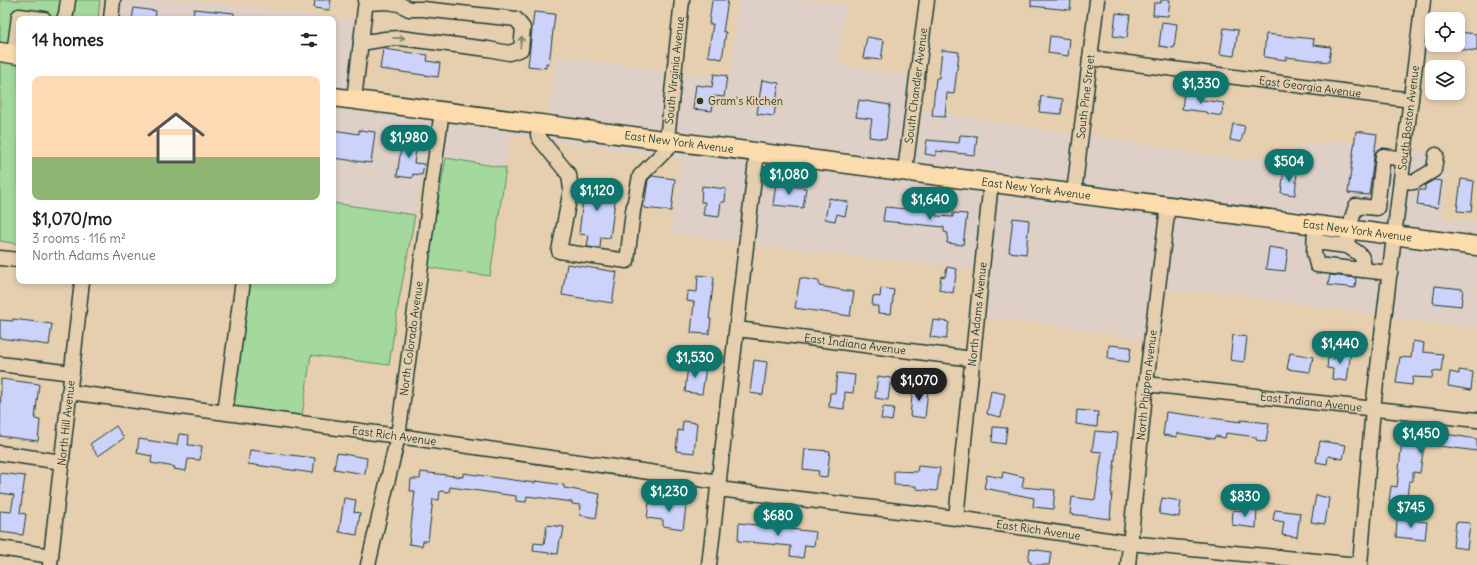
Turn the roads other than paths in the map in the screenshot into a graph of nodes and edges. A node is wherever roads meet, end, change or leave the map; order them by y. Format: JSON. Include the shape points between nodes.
{"nodes":[{"id":1,"x":68,"y":0,"type":"edge"},
{"id":2,"x":113,"y":0,"type":"edge"},
{"id":3,"x":682,"y":0,"type":"edge"},
{"id":4,"x":927,"y":0,"type":"edge"},
{"id":5,"x":1097,"y":0,"type":"edge"},
{"id":6,"x":1423,"y":0,"type":"edge"},
{"id":7,"x":366,"y":2,"type":"edge"},
{"id":8,"x":65,"y":16,"type":"edge"},
{"id":9,"x":111,"y":16,"type":"edge"},
{"id":10,"x":16,"y":30,"type":"edge"},
{"id":11,"x":361,"y":43,"type":"junction"},
{"id":12,"x":11,"y":54,"type":"edge"},
{"id":13,"x":1090,"y":58,"type":"junction"},
{"id":14,"x":336,"y":96,"type":"edge"},
{"id":15,"x":354,"y":99,"type":"junction"},
{"id":16,"x":1411,"y":100,"type":"junction"},
{"id":17,"x":442,"y":110,"type":"junction"},
{"id":18,"x":540,"y":123,"type":"junction"},
{"id":19,"x":671,"y":141,"type":"junction"},
{"id":20,"x":757,"y":152,"type":"junction"},
{"id":21,"x":1436,"y":155,"type":"dead end"},
{"id":22,"x":1404,"y":159,"type":"junction"},
{"id":23,"x":905,"y":171,"type":"junction"},
{"id":24,"x":1401,"y":180,"type":"junction"},
{"id":25,"x":991,"y":182,"type":"junction"},
{"id":26,"x":1074,"y":193,"type":"junction"},
{"id":27,"x":1377,"y":203,"type":"junction"},
{"id":28,"x":1168,"y":206,"type":"junction"},
{"id":29,"x":1398,"y":206,"type":"junction"},
{"id":30,"x":1315,"y":233,"type":"junction"},
{"id":31,"x":1349,"y":235,"type":"junction"},
{"id":32,"x":1394,"y":235,"type":"junction"},
{"id":33,"x":1477,"y":246,"type":"edge"},
{"id":34,"x":0,"y":258,"type":"edge"},
{"id":35,"x":16,"y":260,"type":"edge"},
{"id":36,"x":1363,"y":270,"type":"junction"},
{"id":37,"x":1390,"y":273,"type":"junction"},
{"id":38,"x":82,"y":284,"type":"edge"},
{"id":39,"x":243,"y":284,"type":"edge"},
{"id":40,"x":737,"y":330,"type":"junction"},
{"id":41,"x":972,"y":359,"type":"junction"},
{"id":42,"x":0,"y":364,"type":"edge"},
{"id":43,"x":72,"y":372,"type":"junction"},
{"id":44,"x":1146,"y":384,"type":"junction"},
{"id":45,"x":69,"y":392,"type":"junction"},
{"id":46,"x":1373,"y":408,"type":"junction"},
{"id":47,"x":225,"y":412,"type":"junction"},
{"id":48,"x":1477,"y":420,"type":"edge"},
{"id":49,"x":398,"y":436,"type":"junction"},
{"id":50,"x":0,"y":453,"type":"edge"},
{"id":51,"x":62,"y":462,"type":"junction"},
{"id":52,"x":718,"y":485,"type":"junction"},
{"id":53,"x":956,"y":518,"type":"junction"},
{"id":54,"x":1129,"y":543,"type":"junction"},
{"id":55,"x":0,"y":548,"type":"edge"},
{"id":56,"x":51,"y":560,"type":"edge"},
{"id":57,"x":368,"y":565,"type":"edge"},
{"id":58,"x":709,"y":565,"type":"edge"},
{"id":59,"x":1128,"y":565,"type":"edge"},
{"id":60,"x":1359,"y":565,"type":"edge"}],
"edges":[{"from":1,"to":8,"type":"street"},
{"from":2,"to":9,"type":"street"},
{"from":3,"to":19,"type":"street","name":"South Virginia Avenue"},
{"from":4,"to":23,"type":"street","name":"South Chandler Avenue"},
{"from":5,"to":13,"type":"street","name":"South Pine Street"},
{"from":6,"to":16,"type":"street","name":"South Boston Avenue"},
{"from":7,"to":11,"type":"street"},
{"from":11,"to":7,"type":"street","one_way":true,"via":[[400,38],[509,54],[521,49],[523,28],[516,19],[409,9],[388,2]]},
{"from":10,"to":12,"type":"street"},
{"from":11,"to":15,"type":"street"},
{"from":13,"to":16,"type":"street","name":"East Georgia Avenue"},
{"from":13,"to":26,"type":"street","name":"South Pine Street"},
{"from":14,"to":15,"type":"main road","name":"East New York Avenue"},
{"from":15,"to":17,"type":"main road","name":"East New York Avenue"},
{"from":16,"to":22,"type":"street","name":"South Boston Avenue"},
{"from":17,"to":18,"type":"main road","name":"East New York Avenue"},
{"from":17,"to":49,"type":"street","name":"North Colorado Avenue"},
{"from":18,"to":19,"type":"main road","name":"East New York Avenue"},
{"from":18,"to":19,"type":"street","via":[[540,139],[569,175],[571,189],[560,251],[626,260],[640,176]]},
{"from":19,"to":20,"type":"main road","name":"East New York Avenue"},
{"from":20,"to":23,"type":"main road","name":"East New York Avenue"},
{"from":20,"to":40,"type":"street"},
{"from":21,"to":24,"type":"street","via":[[1434,170],[1414,182]]},
{"from":22,"to":24,"type":"street","name":"South Boston Avenue"},
{"from":22,"to":27,"type":"street","via":[[1383,156]]},
{"from":23,"to":25,"type":"main road","name":"East New York Avenue"},
{"from":24,"to":29,"type":"street","name":"South Boston Avenue"},
{"from":25,"to":26,"type":"main road","name":"East New York Avenue"},
{"from":25,"to":41,"type":"street","name":"North Adams Avenue"},
{"from":26,"to":28,"type":"main road","name":"East New York Avenue"},
{"from":27,"to":29,"type":"street"},
{"from":27,"to":31,"type":"street","via":[[1377,208],[1356,206]]},
{"from":28,"to":30,"type":"main road","name":"East New York Avenue"},
{"from":28,"to":44,"type":"street","name":"North Phippen Avenue"},
{"from":29,"to":32,"type":"street","name":"South Boston Avenue"},
{"from":30,"to":31,"type":"main road","name":"East New York Avenue"},
{"from":30,"to":36,"type":"street","via":[[1314,253],[1317,265]]},
{"from":31,"to":32,"type":"main road","name":"East New York Avenue"},
{"from":31,"to":36,"type":"street","via":[[1364,261]]},
{"from":32,"to":33,"type":"main road","name":"East New York Avenue"},
{"from":32,"to":37,"type":"street","name":"South Boston Avenue"},
{"from":34,"to":35,"type":"street"},
{"from":36,"to":37,"type":"street"},
{"from":37,"to":46,"type":"street","name":"South Boston Avenue"},
{"from":38,"to":43,"type":"street","name":"North Hill Avenue"},
{"from":39,"to":47,"type":"street"},
{"from":40,"to":41,"type":"street","name":"East Indiana Avenue"},
{"from":40,"to":52,"type":"street"},
{"from":41,"to":53,"type":"street","name":"North Adams Avenue"},
{"from":42,"to":43,"type":"street"},
{"from":43,"to":45,"type":"street","name":"North Hill Avenue"},
{"from":44,"to":46,"type":"street","name":"East Indiana Avenue"},
{"from":44,"to":54,"type":"street","name":"North Phippen Avenue"},
{"from":45,"to":47,"type":"street","name":"East Rich Avenue"},
{"from":45,"to":51,"type":"street","name":"North Hill Avenue"},
{"from":46,"to":48,"type":"street","name":"East Indiana Avenue"},
{"from":46,"to":60,"type":"street","name":"South Boston Avenue"},
{"from":47,"to":49,"type":"street","name":"East Rich Avenue"},
{"from":49,"to":52,"type":"street","name":"East Rich Avenue"},
{"from":49,"to":57,"type":"street","name":"North Colorado Avenue"},
{"from":50,"to":51,"type":"street"},
{"from":51,"to":56,"type":"street","name":"North Hill Avenue"},
{"from":52,"to":53,"type":"street","name":"East Rich Avenue"},
{"from":52,"to":58,"type":"street"},
{"from":53,"to":54,"type":"street","name":"East Rich Avenue"},
{"from":54,"to":59,"type":"street","name":"North Phippen Avenue"},
{"from":54,"to":60,"type":"street","name":"East Rich Avenue"},
{"from":55,"to":56,"type":"street"}]}
